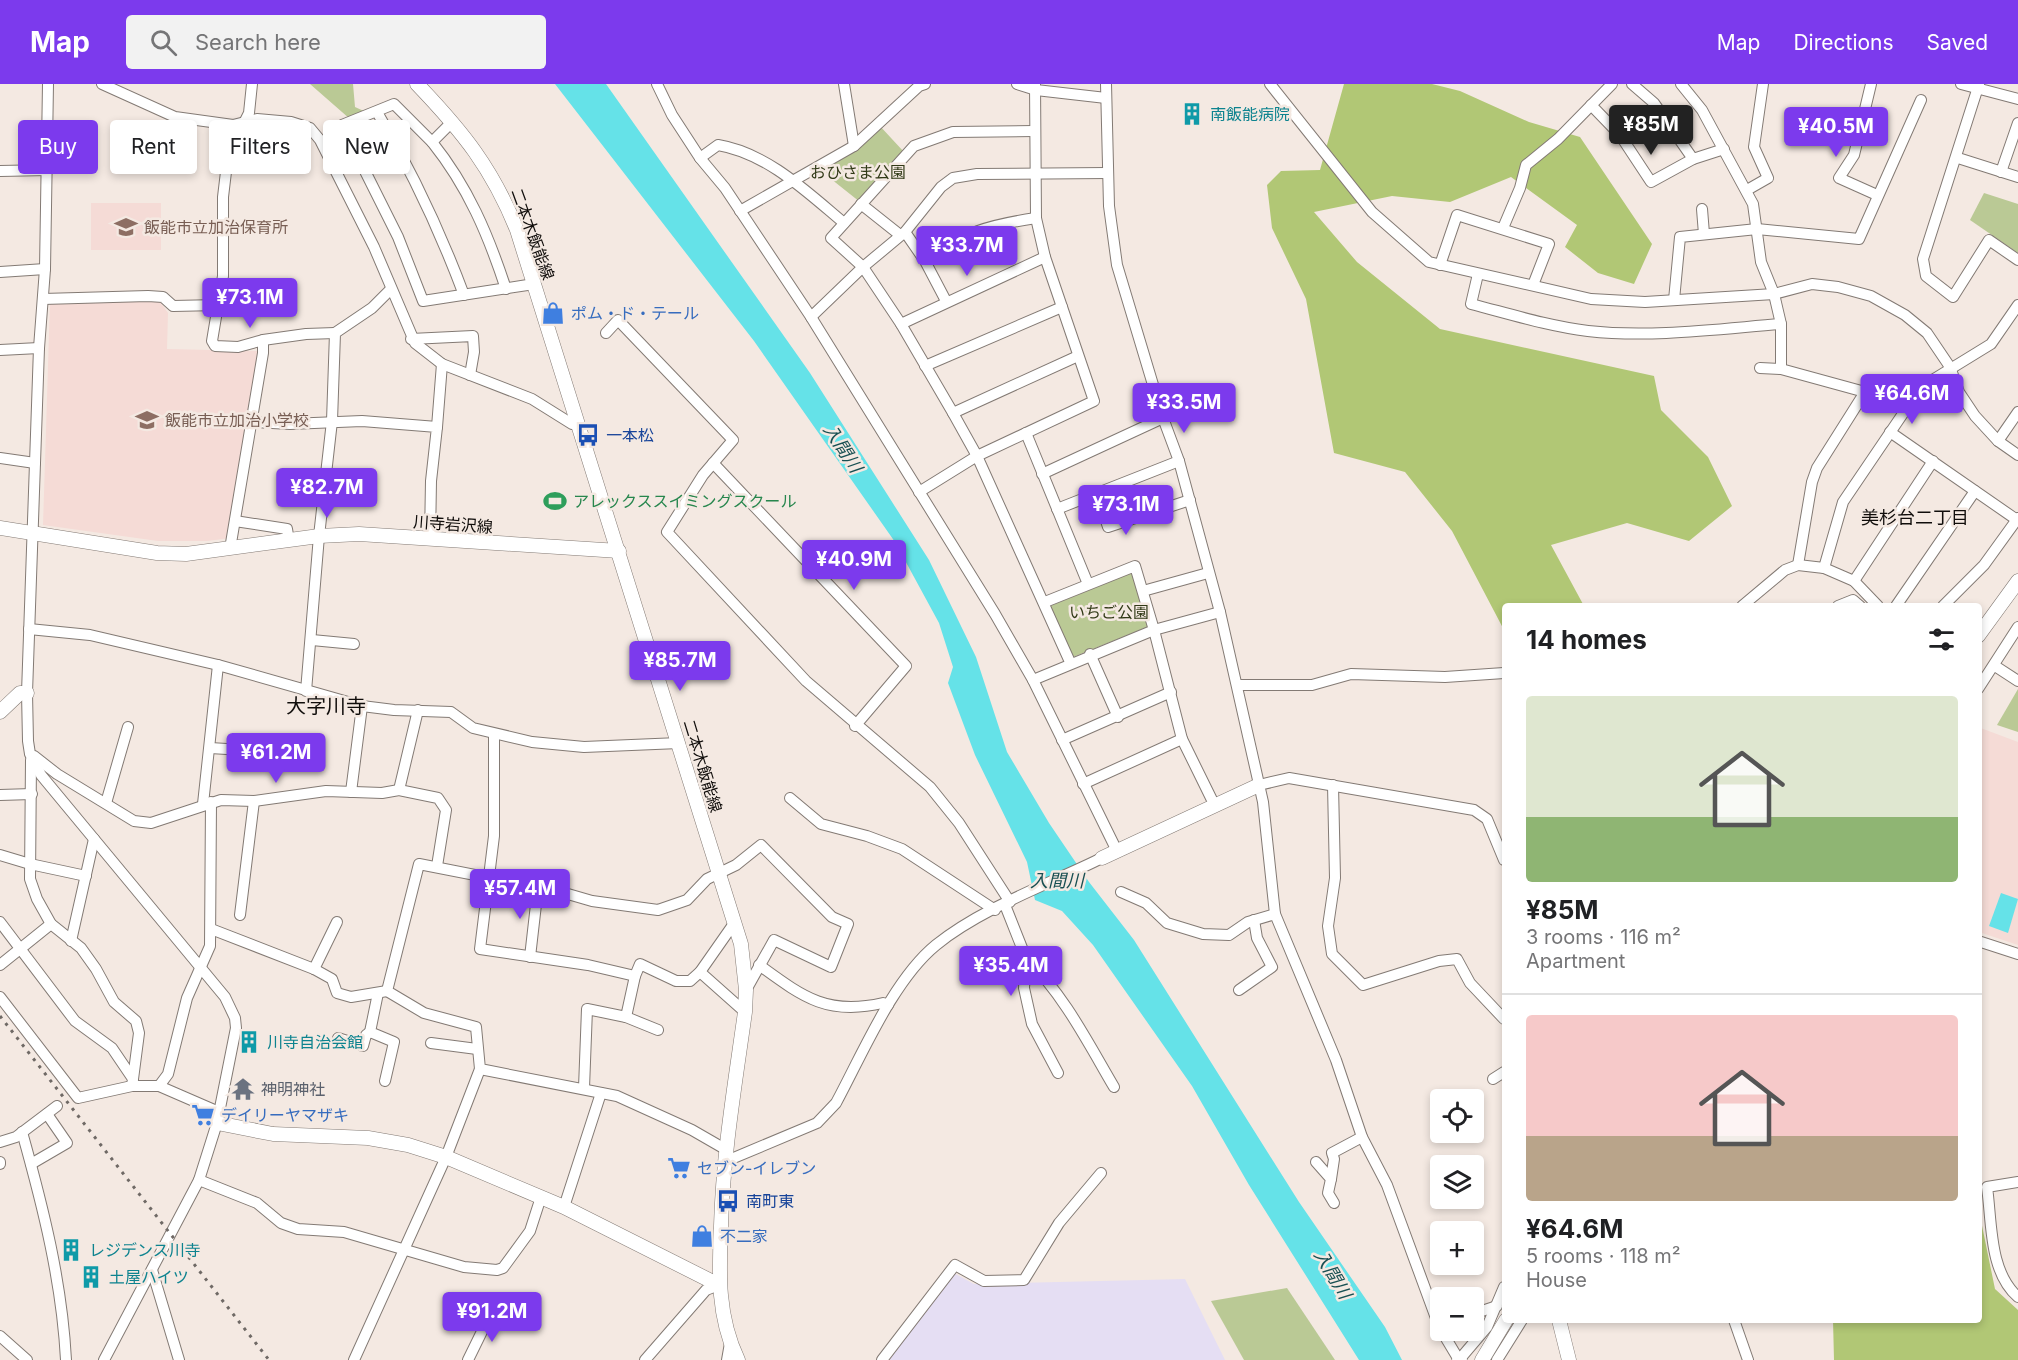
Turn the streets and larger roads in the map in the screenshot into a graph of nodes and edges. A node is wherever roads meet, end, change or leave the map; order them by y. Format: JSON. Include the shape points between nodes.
{"nodes":[{"id":1,"x":48,"y":84,"type":"edge"},
{"id":2,"x":102,"y":84,"type":"edge"},
{"id":3,"x":252,"y":84,"type":"edge"},
{"id":4,"x":417,"y":84,"type":"edge"},
{"id":5,"x":657,"y":84,"type":"edge"},
{"id":6,"x":844,"y":84,"type":"edge"},
{"id":7,"x":925,"y":84,"type":"edge"},
{"id":8,"x":1017,"y":84,"type":"edge"},
{"id":9,"x":1106,"y":84,"type":"edge"},
{"id":10,"x":1270,"y":84,"type":"edge"},
{"id":11,"x":1612,"y":84,"type":"edge"},
{"id":12,"x":1632,"y":84,"type":"edge"},
{"id":13,"x":1680,"y":84,"type":"edge"},
{"id":14,"x":1763,"y":84,"type":"edge"},
{"id":15,"x":1871,"y":84,"type":"edge"},
{"id":16,"x":1961,"y":84,"type":"edge"},
{"id":17,"x":1979,"y":86,"type":"edge"},
{"id":18,"x":1035,"y":87,"type":"edge"},
{"id":19,"x":1106,"y":98,"type":"junction"},
{"id":20,"x":2018,"y":99,"type":"edge"},
{"id":21,"x":1921,"y":100,"type":"dead end"},
{"id":22,"x":1591,"y":105,"type":"junction"},
{"id":23,"x":377,"y":112,"type":"junction"},
{"id":24,"x":48,"y":120,"type":"edge"},
{"id":25,"x":246,"y":120,"type":"edge"},
{"id":26,"x":209,"y":122,"type":"edge"},
{"id":27,"x":452,"y":122,"type":"junction"},
{"id":28,"x":2018,"y":123,"type":"edge"},
{"id":29,"x":311,"y":130,"type":"edge"},
{"id":30,"x":1034,"y":131,"type":"junction"},
{"id":31,"x":432,"y":142,"type":"junction"},
{"id":32,"x":854,"y":146,"type":"junction"},
{"id":33,"x":1724,"y":149,"type":"junction"},
{"id":34,"x":700,"y":158,"type":"junction"},
{"id":35,"x":1958,"y":158,"type":"junction"},
{"id":36,"x":1693,"y":159,"type":"junction"},
{"id":37,"x":0,"y":171,"type":"edge"},
{"id":38,"x":18,"y":171,"type":"edge"},
{"id":39,"x":2001,"y":172,"type":"junction"},
{"id":40,"x":1107,"y":173,"type":"junction"},
{"id":41,"x":48,"y":174,"type":"edge"},
{"id":42,"x":226,"y":174,"type":"edge"},
{"id":43,"x":1034,"y":174,"type":"junction"},
{"id":44,"x":2018,"y":177,"type":"edge"},
{"id":45,"x":793,"y":180,"type":"junction"},
{"id":46,"x":1747,"y":190,"type":"junction"},
{"id":47,"x":1877,"y":195,"type":"junction"},
{"id":48,"x":861,"y":204,"type":"junction"},
{"id":49,"x":1702,"y":209,"type":"dead end"},
{"id":50,"x":740,"y":211,"type":"junction"},
{"id":51,"x":1036,"y":218,"type":"junction"},
{"id":52,"x":844,"y":223,"type":"junction"},
{"id":53,"x":1503,"y":228,"type":"junction"},
{"id":54,"x":1757,"y":229,"type":"junction"},
{"id":55,"x":903,"y":234,"type":"junction"},
{"id":56,"x":1704,"y":234,"type":"junction"},
{"id":57,"x":1045,"y":257,"type":"junction"},
{"id":58,"x":2018,"y":260,"type":"edge"},
{"id":59,"x":926,"y":261,"type":"junction"},
{"id":60,"x":1440,"y":265,"type":"junction"},
{"id":61,"x":863,"y":267,"type":"junction"},
{"id":62,"x":45,"y":269,"type":"junction"},
{"id":63,"x":0,"y":272,"type":"edge"},
{"id":64,"x":1478,"y":274,"type":"junction"},
{"id":65,"x":534,"y":284,"type":"junction"},
{"id":66,"x":1533,"y":285,"type":"junction"},
{"id":67,"x":391,"y":289,"type":"junction"},
{"id":68,"x":506,"y":289,"type":"junction"},
{"id":69,"x":1774,"y":294,"type":"junction"},
{"id":70,"x":464,"y":295,"type":"junction"},
{"id":71,"x":43,"y":298,"type":"junction"},
{"id":72,"x":1674,"y":300,"type":"junction"},
{"id":73,"x":946,"y":301,"type":"junction"},
{"id":74,"x":218,"y":305,"type":"junction"},
{"id":75,"x":2018,"y":305,"type":"edge"},
{"id":76,"x":1062,"y":307,"type":"junction"},
{"id":77,"x":811,"y":317,"type":"junction"},
{"id":78,"x":901,"y":324,"type":"junction"},
{"id":79,"x":1781,"y":324,"type":"junction"},
{"id":80,"x":335,"y":333,"type":"junction"},
{"id":81,"x":606,"y":333,"type":"dead end"},
{"id":82,"x":411,"y":339,"type":"junction"},
{"id":83,"x":263,"y":340,"type":"junction"},
{"id":84,"x":39,"y":348,"type":"junction"},
{"id":85,"x":0,"y":350,"type":"edge"},
{"id":86,"x":1078,"y":356,"type":"junction"},
{"id":87,"x":442,"y":364,"type":"junction"},
{"id":88,"x":925,"y":366,"type":"junction"},
{"id":89,"x":1760,"y":368,"type":"dead end"},
{"id":90,"x":1950,"y":368,"type":"junction"},
{"id":91,"x":1781,"y":369,"type":"junction"},
{"id":92,"x":470,"y":375,"type":"junction"},
{"id":93,"x":953,"y":412,"type":"junction"},
{"id":94,"x":2018,"y":412,"type":"edge"},
{"id":95,"x":1163,"y":418,"type":"junction"},
{"id":96,"x":252,"y":422,"type":"junction"},
{"id":97,"x":332,"y":422,"type":"junction"},
{"id":98,"x":578,"y":424,"type":"junction"},
{"id":99,"x":437,"y":427,"type":"junction"},
{"id":100,"x":1890,"y":432,"type":"junction"},
{"id":101,"x":1026,"y":433,"type":"junction"},
{"id":102,"x":1998,"y":441,"type":"junction"},
{"id":103,"x":2018,"y":455,"type":"edge"},
{"id":104,"x":977,"y":456,"type":"junction"},
{"id":105,"x":0,"y":458,"type":"edge"},
{"id":106,"x":1179,"y":461,"type":"junction"},
{"id":107,"x":1933,"y":461,"type":"junction"},
{"id":108,"x":35,"y":463,"type":"junction"},
{"id":109,"x":713,"y":463,"type":"junction"},
{"id":110,"x":1042,"y":474,"type":"junction"},
{"id":111,"x":1975,"y":491,"type":"junction"},
{"id":112,"x":919,"y":492,"type":"junction"},
{"id":113,"x":1097,"y":493,"type":"junction"},
{"id":114,"x":1190,"y":500,"type":"junction"},
{"id":115,"x":1057,"y":509,"type":"junction"},
{"id":116,"x":2017,"y":519,"type":"edge"},
{"id":117,"x":236,"y":521,"type":"junction"},
{"id":118,"x":0,"y":528,"type":"edge"},
{"id":119,"x":33,"y":534,"type":"junction"},
{"id":120,"x":319,"y":536,"type":"junction"},
{"id":121,"x":430,"y":539,"type":"junction"},
{"id":122,"x":289,"y":541,"type":"junction"},
{"id":123,"x":230,"y":549,"type":"junction"},
{"id":124,"x":619,"y":551,"type":"junction"},
{"id":125,"x":1798,"y":566,"type":"junction"},
{"id":126,"x":1824,"y":568,"type":"junction"},
{"id":127,"x":1208,"y":573,"type":"junction"},
{"id":128,"x":1854,"y":581,"type":"junction"},
{"id":129,"x":2018,"y":582,"type":"edge"},
{"id":130,"x":1088,"y":584,"type":"junction"},
{"id":131,"x":1143,"y":591,"type":"junction"},
{"id":132,"x":1045,"y":602,"type":"junction"},
{"id":133,"x":1746,"y":603,"type":"edge"},
{"id":134,"x":1875,"y":603,"type":"edge"},
{"id":135,"x":1898,"y":603,"type":"edge"},
{"id":136,"x":1946,"y":603,"type":"edge"},
{"id":137,"x":1220,"y":612,"type":"junction"},
{"id":138,"x":2018,"y":627,"type":"edge"},
{"id":139,"x":29,"y":629,"type":"junction"},
{"id":140,"x":1154,"y":630,"type":"junction"},
{"id":141,"x":1982,"y":631,"type":"edge"},
{"id":142,"x":312,"y":640,"type":"junction"},
{"id":143,"x":354,"y":644,"type":"dead end"},
{"id":144,"x":1090,"y":654,"type":"junction"},
{"id":145,"x":1070,"y":662,"type":"junction"},
{"id":146,"x":218,"y":665,"type":"junction"},
{"id":147,"x":1995,"y":666,"type":"junction"},
{"id":148,"x":1502,"y":673,"type":"edge"},
{"id":149,"x":1033,"y":680,"type":"junction"},
{"id":150,"x":2018,"y":681,"type":"edge"},
{"id":151,"x":1982,"y":684,"type":"edge"},
{"id":152,"x":1238,"y":685,"type":"junction"},
{"id":153,"x":306,"y":691,"type":"junction"},
{"id":154,"x":27,"y":693,"type":"junction"},
{"id":155,"x":1171,"y":693,"type":"junction"},
{"id":156,"x":362,"y":705,"type":"junction"},
{"id":157,"x":1,"y":708,"type":"edge"},
{"id":158,"x":418,"y":711,"type":"junction"},
{"id":159,"x":1118,"y":717,"type":"junction"},
{"id":160,"x":855,"y":726,"type":"junction"},
{"id":161,"x":128,"y":727,"type":"dead end"},
{"id":162,"x":494,"y":734,"type":"junction"},
{"id":163,"x":1182,"y":739,"type":"junction"},
{"id":164,"x":1062,"y":740,"type":"junction"},
{"id":165,"x":679,"y":743,"type":"junction"},
{"id":166,"x":210,"y":748,"type":"junction"},
{"id":167,"x":278,"y":752,"type":"dead end"},
{"id":168,"x":30,"y":754,"type":"junction"},
{"id":169,"x":1083,"y":784,"type":"junction"},
{"id":170,"x":1259,"y":784,"type":"junction"},
{"id":171,"x":1333,"y":785,"type":"junction"},
{"id":172,"x":399,"y":790,"type":"junction"},
{"id":173,"x":351,"y":792,"type":"junction"},
{"id":174,"x":32,"y":794,"type":"junction"},
{"id":175,"x":0,"y":795,"type":"edge"},
{"id":176,"x":790,"y":798,"type":"dead end"},
{"id":177,"x":254,"y":801,"type":"junction"},
{"id":178,"x":106,"y":803,"type":"junction"},
{"id":179,"x":207,"y":803,"type":"junction"},
{"id":180,"x":1214,"y":804,"type":"junction"},
{"id":181,"x":94,"y":839,"type":"junction"},
{"id":182,"x":1117,"y":851,"type":"junction"},
{"id":183,"x":0,"y":855,"type":"edge"},
{"id":184,"x":1502,"y":856,"type":"edge"},
{"id":185,"x":1102,"y":858,"type":"joint"},
{"id":186,"x":30,"y":864,"type":"junction"},
{"id":187,"x":437,"y":866,"type":"junction"},
{"id":188,"x":720,"y":874,"type":"junction"},
{"id":189,"x":86,"y":876,"type":"junction"},
{"id":190,"x":488,"y":876,"type":"junction"},
{"id":191,"x":538,"y":887,"type":"junction"},
{"id":192,"x":1121,"y":892,"type":"dead end"},
{"id":193,"x":1006,"y":904,"type":"junction"},
{"id":194,"x":1275,"y":914,"type":"junction"},
{"id":195,"x":240,"y":915,"type":"dead end"},
{"id":196,"x":1254,"y":920,"type":"junction"},
{"id":197,"x":0,"y":922,"type":"edge"},
{"id":198,"x":337,"y":922,"type":"dead end"},
{"id":199,"x":735,"y":922,"type":"junction"},
{"id":200,"x":51,"y":924,"type":"junction"},
{"id":201,"x":212,"y":929,"type":"junction"},
{"id":202,"x":71,"y":941,"type":"junction"},
{"id":203,"x":1982,"y":942,"type":"edge"},
{"id":204,"x":21,"y":950,"type":"junction"},
{"id":205,"x":2018,"y":954,"type":"edge"},
{"id":206,"x":530,"y":957,"type":"junction"},
{"id":207,"x":1026,"y":958,"type":"junction"},
{"id":208,"x":0,"y":965,"type":"edge"},
{"id":209,"x":759,"y":965,"type":"junction"},
{"id":210,"x":201,"y":969,"type":"junction"},
{"id":211,"x":314,"y":969,"type":"junction"},
{"id":212,"x":700,"y":972,"type":"junction"},
{"id":213,"x":634,"y":976,"type":"junction"},
{"id":214,"x":746,"y":990,"type":"junction"},
{"id":215,"x":1239,"y":990,"type":"dead end"},
{"id":216,"x":382,"y":992,"type":"junction"},
{"id":217,"x":0,"y":998,"type":"edge"},
{"id":218,"x":888,"y":1005,"type":"junction"},
{"id":219,"x":745,"y":1012,"type":"junction"},
{"id":220,"x":626,"y":1017,"type":"junction"},
{"id":221,"x":1502,"y":1017,"type":"edge"},
{"id":222,"x":658,"y":1030,"type":"dead end"},
{"id":223,"x":370,"y":1032,"type":"junction"},
{"id":224,"x":338,"y":1038,"type":"dead end"},
{"id":225,"x":431,"y":1043,"type":"dead end"},
{"id":226,"x":477,"y":1049,"type":"junction"},
{"id":227,"x":480,"y":1069,"type":"junction"},
{"id":228,"x":1058,"y":1073,"type":"dead end"},
{"id":229,"x":1502,"y":1073,"type":"edge"},
{"id":230,"x":1493,"y":1080,"type":"dead end"},
{"id":231,"x":385,"y":1081,"type":"dead end"},
{"id":232,"x":133,"y":1083,"type":"junction"},
{"id":233,"x":159,"y":1086,"type":"junction"},
{"id":234,"x":1114,"y":1087,"type":"dead end"},
{"id":235,"x":584,"y":1088,"type":"junction"},
{"id":236,"x":601,"y":1093,"type":"junction"},
{"id":237,"x":57,"y":1106,"type":"dead end"},
{"id":238,"x":47,"y":1114,"type":"junction"},
{"id":239,"x":218,"y":1117,"type":"junction"},
{"id":240,"x":22,"y":1132,"type":"junction"},
{"id":241,"x":1362,"y":1137,"type":"junction"},
{"id":242,"x":0,"y":1142,"type":"edge"},
{"id":243,"x":724,"y":1156,"type":"junction"},
{"id":244,"x":446,"y":1157,"type":"junction"},
{"id":245,"x":1316,"y":1162,"type":"dead end"},
{"id":246,"x":31,"y":1164,"type":"junction"},
{"id":247,"x":1101,"y":1173,"type":"dead end"},
{"id":248,"x":1331,"y":1179,"type":"junction"},
{"id":249,"x":199,"y":1180,"type":"junction"},
{"id":250,"x":2018,"y":1182,"type":"edge"},
{"id":251,"x":542,"y":1197,"type":"junction"},
{"id":252,"x":1334,"y":1203,"type":"dead end"},
{"id":253,"x":564,"y":1207,"type":"junction"},
{"id":254,"x":403,"y":1251,"type":"junction"},
{"id":255,"x":152,"y":1270,"type":"junction"},
{"id":256,"x":719,"y":1285,"type":"junction"},
{"id":257,"x":2018,"y":1297,"type":"edge"},
{"id":258,"x":1430,"y":1299,"type":"edge"},
{"id":259,"x":1501,"y":1301,"type":"edge"},
{"id":260,"x":1484,"y":1309,"type":"edge"},
{"id":261,"x":491,"y":1313,"type":"dead end"},
{"id":262,"x":1504,"y":1323,"type":"edge"},
{"id":263,"x":1520,"y":1323,"type":"edge"},
{"id":264,"x":1560,"y":1323,"type":"edge"},
{"id":265,"x":1735,"y":1323,"type":"edge"},
{"id":266,"x":0,"y":1336,"type":"edge"},
{"id":267,"x":1448,"y":1341,"type":"edge"},
{"id":268,"x":730,"y":1343,"type":"junction"},
{"id":269,"x":659,"y":1345,"type":"junction"},
{"id":270,"x":27,"y":1360,"type":"edge"},
{"id":271,"x":66,"y":1360,"type":"edge"},
{"id":272,"x":104,"y":1360,"type":"edge"},
{"id":273,"x":179,"y":1360,"type":"edge"},
{"id":274,"x":354,"y":1360,"type":"edge"},
{"id":275,"x":468,"y":1360,"type":"edge"},
{"id":276,"x":645,"y":1360,"type":"edge"},
{"id":277,"x":660,"y":1360,"type":"edge"},
{"id":278,"x":727,"y":1360,"type":"edge"},
{"id":279,"x":738,"y":1360,"type":"edge"},
{"id":280,"x":882,"y":1360,"type":"edge"},
{"id":281,"x":1460,"y":1360,"type":"edge"},
{"id":282,"x":1482,"y":1360,"type":"edge"},
{"id":283,"x":1497,"y":1360,"type":"edge"},
{"id":284,"x":1569,"y":1360,"type":"edge"},
{"id":285,"x":1748,"y":1360,"type":"edge"}],
"edges":[{"from":1,"to":24,"type":"street"},
{"from":2,"to":26,"type":"street","via":[[176,117]]},
{"from":3,"to":25,"type":"street"},
{"from":4,"to":27,"type":"street","name":"二本木飯能線"},
{"from":5,"to":34,"type":"street"},
{"from":6,"to":32,"type":"street"},
{"from":7,"to":32,"type":"street"},
{"from":8,"to":18,"type":"street"},
{"from":9,"to":19,"type":"street"},
{"from":10,"to":60,"type":"street","via":[[1372,212],[1429,262]]},
{"from":11,"to":22,"type":"street"},
{"from":12,"to":36,"type":"street","via":[[1654,103]]},
{"from":13,"to":33,"type":"street"},
{"from":14,"to":46,"type":"street","via":[[1754,147],[1768,178]]},
{"from":15,"to":47,"type":"street","via":[[1854,154],[1839,178]]},
{"from":16,"to":17,"type":"street"},
{"from":17,"to":20,"type":"street"},
{"from":17,"to":35,"type":"street"},
{"from":18,"to":19,"type":"street"},
{"from":18,"to":30,"type":"street"},
{"from":19,"to":40,"type":"street"},
{"from":21,"to":47,"type":"street"},
{"from":22,"to":36,"type":"street","via":[[1620,135],[1651,182]]},
{"from":22,"to":53,"type":"street","via":[[1526,165]]},
{"from":23,"to":31,"type":"street","via":[[394,104]]},
{"from":23,"to":70,"type":"street","via":[[441,234]]},
{"from":23,"to":70,"type":"street","via":[[342,125],[398,237],[423,300]]},
{"from":27,"to":31,"type":"street"},
{"from":27,"to":65,"type":"street","name":"二本木飯能線","via":[[488,168],[504,199]]},
{"from":28,"to":39,"type":"street"},
{"from":29,"to":67,"type":"street","via":[[374,247]]},
{"from":30,"to":43,"type":"street"},
{"from":30,"to":48,"type":"street","via":[[987,130],[933,137],[914,146]]},
{"from":31,"to":68,"type":"street","via":[[468,193]]},
{"from":32,"to":45,"type":"street"},
{"from":33,"to":36,"type":"street"},
{"from":33,"to":46,"type":"street"},
{"from":34,"to":45,"type":"street","via":[[718,145],[734,148]]},
{"from":34,"to":50,"type":"street"},
{"from":35,"to":39,"type":"street"},
{"from":35,"to":58,"type":"street","via":[[1923,259],[1926,276],[1953,297],[1989,240]]},
{"from":37,"to":38,"type":"street"},
{"from":39,"to":44,"type":"street"},
{"from":40,"to":43,"type":"street"},
{"from":40,"to":95,"type":"street","via":[[1117,265]]},
{"from":41,"to":62,"type":"street"},
{"from":42,"to":74,"type":"street","via":[[223,276]]},
{"from":43,"to":51,"type":"street"},
{"from":43,"to":55,"type":"street","via":[[953,178]]},
{"from":45,"to":50,"type":"street"},
{"from":45,"to":52,"type":"street"},
{"from":46,"to":54,"type":"street"},
{"from":47,"to":54,"type":"street","via":[[1859,239]]},
{"from":48,"to":52,"type":"street"},
{"from":48,"to":55,"type":"street"},
{"from":49,"to":56,"type":"street"},
{"from":50,"to":77,"type":"street"},
{"from":51,"to":57,"type":"street"},
{"from":51,"to":59,"type":"street","via":[[985,227],[944,247]]},
{"from":52,"to":61,"type":"street","via":[[831,238]]},
{"from":53,"to":60,"type":"street","via":[[1457,215]]},
{"from":53,"to":66,"type":"street","via":[[1549,244]]},
{"from":54,"to":56,"type":"street"},
{"from":54,"to":69,"type":"street","via":[[1761,262]]},
{"from":55,"to":59,"type":"street"},
{"from":55,"to":61,"type":"street"},
{"from":56,"to":72,"type":"street","via":[[1680,237]]},
{"from":57,"to":73,"type":"street"},
{"from":57,"to":76,"type":"street"},
{"from":59,"to":73,"type":"street"},
{"from":60,"to":64,"type":"street"},
{"from":61,"to":77,"type":"street"},
{"from":61,"to":78,"type":"street"},
{"from":62,"to":63,"type":"street"},
{"from":62,"to":71,"type":"street"},
{"from":64,"to":66,"type":"street"},
{"from":64,"to":79,"type":"street","via":[[1471,304],[1558,326],[1652,333]]},
{"from":65,"to":68,"type":"street"},
{"from":65,"to":98,"type":"street","name":"二本木飯能線"},
{"from":66,"to":72,"type":"street","via":[[1591,299]]},
{"from":67,"to":80,"type":"street","via":[[372,308]]},
{"from":67,"to":82,"type":"street"},
{"from":68,"to":70,"type":"street"},
{"from":69,"to":72,"type":"street"},
{"from":69,"to":79,"type":"street"},
{"from":69,"to":90,"type":"street","via":[[1812,284],[1871,296],[1927,333]]},
{"from":71,"to":74,"type":"street","via":[[148,296],[163,297],[173,306]]},
{"from":71,"to":84,"type":"street"},
{"from":73,"to":78,"type":"street"},
{"from":74,"to":83,"type":"street","via":[[212,341],[215,346],[238,347]]},
{"from":75,"to":90,"type":"street","via":[[1991,344]]},
{"from":76,"to":86,"type":"street"},
{"from":76,"to":88,"type":"street"},
{"from":77,"to":112,"type":"street"},
{"from":78,"to":88,"type":"street"},
{"from":79,"to":91,"type":"street"},
{"from":80,"to":83,"type":"street"},
{"from":80,"to":97,"type":"street"},
{"from":81,"to":109,"type":"street","via":[[618,321],[733,440]]},
{"from":82,"to":87,"type":"street"},
{"from":82,"to":92,"type":"street","via":[[473,336]]},
{"from":83,"to":96,"type":"street"},
{"from":84,"to":85,"type":"street"},
{"from":84,"to":108,"type":"street"},
{"from":86,"to":93,"type":"street"},
{"from":86,"to":101,"type":"street","via":[[1094,401]]},
{"from":87,"to":92,"type":"street"},
{"from":87,"to":99,"type":"street"},
{"from":88,"to":93,"type":"street"},
{"from":89,"to":91,"type":"street"},
{"from":90,"to":100,"type":"street","via":[[1921,387]]},
{"from":90,"to":102,"type":"street","via":[[1959,392]]},
{"from":91,"to":125,"type":"street","via":[[1865,392],[1817,468]]},
{"from":92,"to":98,"type":"street","via":[[532,399]]},
{"from":93,"to":104,"type":"street"},
{"from":94,"to":102,"type":"street"},
{"from":95,"to":106,"type":"street"},
{"from":95,"to":110,"type":"street"},
{"from":96,"to":97,"type":"street"},
{"from":96,"to":117,"type":"street"},
{"from":97,"to":99,"type":"street"},
{"from":97,"to":120,"type":"street"},
{"from":98,"to":124,"type":"street","name":"二本木飯能線"},
{"from":99,"to":121,"type":"street"},
{"from":100,"to":107,"type":"street"},
{"from":100,"to":126,"type":"street","via":[[1843,502]]},
{"from":101,"to":104,"type":"street"},
{"from":101,"to":110,"type":"street"},
{"from":102,"to":103,"type":"street"},
{"from":104,"to":112,"type":"street"},
{"from":104,"to":132,"type":"street"},
{"from":105,"to":108,"type":"street"},
{"from":106,"to":113,"type":"street"},
{"from":106,"to":114,"type":"street"},
{"from":107,"to":111,"type":"street"},
{"from":107,"to":128,"type":"street"},
{"from":108,"to":119,"type":"street"},
{"from":109,"to":160,"type":"street","via":[[667,532],[806,681]]},
{"from":109,"to":160,"type":"street","via":[[906,666]]},
{"from":110,"to":115,"type":"street"},
{"from":111,"to":116,"type":"street"},
{"from":111,"to":135,"type":"street"},
{"from":112,"to":149,"type":"street"},
{"from":113,"to":114,"type":"street","via":[[1108,527]]},
{"from":113,"to":115,"type":"street"},
{"from":114,"to":127,"type":"street"},
{"from":115,"to":130,"type":"street"},
{"from":116,"to":136,"type":"street","via":[[1984,565]]},
{"from":117,"to":122,"type":"street","via":[[287,529]]},
{"from":117,"to":123,"type":"street"},
{"from":118,"to":119,"type":"street","name":"川寺岩沢線"},
{"from":119,"to":123,"type":"street","name":"川寺岩沢線","via":[[172,554]]},
{"from":119,"to":139,"type":"street"},
{"from":120,"to":121,"type":"street","name":"川寺岩沢線","via":[[359,534]]},
{"from":120,"to":122,"type":"street","name":"川寺岩沢線"},
{"from":120,"to":142,"type":"street"},
{"from":121,"to":124,"type":"street","name":"川寺岩沢線"},
{"from":122,"to":123,"type":"street","name":"川寺岩沢線"},
{"from":124,"to":165,"type":"street","name":"二本木飯能線"},
{"from":125,"to":126,"type":"street"},
{"from":125,"to":133,"type":"street","via":[[1785,570]]},
{"from":126,"to":128,"type":"street"},
{"from":127,"to":131,"type":"street"},
{"from":127,"to":137,"type":"street"},
{"from":128,"to":134,"type":"street"},
{"from":129,"to":141,"type":"street"},
{"from":130,"to":131,"type":"street","via":[[1139,565]]},
{"from":130,"to":132,"type":"street"},
{"from":131,"to":140,"type":"street"},
{"from":132,"to":145,"type":"street"},
{"from":137,"to":140,"type":"street"},
{"from":137,"to":152,"type":"street"},
{"from":138,"to":147,"type":"street"},
{"from":139,"to":146,"type":"street","via":[[90,635]]},
{"from":139,"to":154,"type":"street"},
{"from":140,"to":144,"type":"street"},
{"from":140,"to":155,"type":"street"},
{"from":142,"to":143,"type":"street"},
{"from":142,"to":153,"type":"street"},
{"from":144,"to":145,"type":"street"},
{"from":144,"to":159,"type":"street"},
{"from":145,"to":149,"type":"street"},
{"from":146,"to":153,"type":"street"},
{"from":146,"to":166,"type":"street"},
{"from":147,"to":150,"type":"street"},
{"from":147,"to":151,"type":"street"},
{"from":148,"to":152,"type":"street","via":[[1445,677],[1351,674],[1312,685]]},
{"from":149,"to":164,"type":"street"},
{"from":152,"to":170,"type":"street"},
{"from":153,"to":156,"type":"street"},
{"from":154,"to":157,"type":"street","via":[[20,693]]},
{"from":154,"to":168,"type":"street"},
{"from":155,"to":159,"type":"street"},
{"from":155,"to":163,"type":"street"},
{"from":156,"to":158,"type":"street"},
{"from":156,"to":173,"type":"street"},
{"from":158,"to":162,"type":"street","via":[[451,712],[473,728]]},
{"from":158,"to":172,"type":"street"},
{"from":159,"to":164,"type":"street"},
{"from":160,"to":193,"type":"street","via":[[930,787],[959,823]]},
{"from":161,"to":178,"type":"street"},
{"from":162,"to":165,"type":"street","via":[[584,747]]},
{"from":162,"to":190,"type":"street","via":[[494,836]]},
{"from":163,"to":169,"type":"street"},
{"from":163,"to":180,"type":"street"},
{"from":164,"to":169,"type":"street"},
{"from":165,"to":188,"type":"street","name":"二本木飯能線"},
{"from":166,"to":167,"type":"street"},
{"from":166,"to":179,"type":"street"},
{"from":168,"to":174,"type":"street"},
{"from":168,"to":178,"type":"street"},
{"from":168,"to":181,"type":"street","via":[[41,775]]},
{"from":169,"to":182,"type":"street"},
{"from":170,"to":171,"type":"street","via":[[1289,778]]},
{"from":170,"to":180,"type":"street"},
{"from":170,"to":194,"type":"street"},
{"from":171,"to":184,"type":"street","via":[[1482,813]]},
{"from":171,"to":221,"type":"street","via":[[1335,878],[1328,926],[1332,954],[1363,985],[1457,958],[1470,983]]},
{"from":172,"to":173,"type":"street"},
{"from":172,"to":187,"type":"street","via":[[438,798],[446,810]]},
{"from":173,"to":177,"type":"street","via":[[326,791]]},
{"from":174,"to":175,"type":"street"},
{"from":174,"to":186,"type":"street"},
{"from":176,"to":193,"type":"street","via":[[821,824],[902,849]]},
{"from":177,"to":179,"type":"street"},
{"from":177,"to":195,"type":"street"},
{"from":178,"to":179,"type":"street","via":[[134,821],[151,823]]},
{"from":179,"to":201,"type":"street"},
{"from":180,"to":182,"type":"street"},
{"from":181,"to":189,"type":"street"},
{"from":181,"to":210,"type":"street"},
{"from":182,"to":185,"type":"street"},
{"from":183,"to":186,"type":"street"},
{"from":185,"to":193,"type":"street"},
{"from":186,"to":189,"type":"street"},
{"from":186,"to":200,"type":"street","via":[[37,899]]},
{"from":187,"to":190,"type":"street"},
{"from":187,"to":216,"type":"street","via":[[419,864]]},
{"from":188,"to":191,"type":"street","via":[[707,879],[687,900],[658,910],[592,901]]},
{"from":188,"to":199,"type":"street","name":"二本木飯能線"},
{"from":188,"to":209,"type":"street","via":[[761,845],[832,917],[848,924],[831,968],[774,940]]},
{"from":189,"to":202,"type":"street"},
{"from":190,"to":191,"type":"street"},
{"from":190,"to":206,"type":"street","via":[[480,949]]},
{"from":191,"to":206,"type":"street"},
{"from":192,"to":196,"type":"street","via":[[1146,903],[1167,923],[1203,934],[1229,935]]},
{"from":193,"to":207,"type":"street"},
{"from":193,"to":218,"type":"street","via":[[965,924],[934,946]]},
{"from":194,"to":196,"type":"street"},
{"from":194,"to":241,"type":"street","via":[[1336,1060]]},
{"from":196,"to":215,"type":"street","via":[[1257,938],[1272,967]]},
{"from":197,"to":204,"type":"street"},
{"from":198,"to":211,"type":"street"},
{"from":199,"to":212,"type":"street"},
{"from":199,"to":214,"type":"street","name":"二本木飯能線"},
{"from":200,"to":202,"type":"street"},
{"from":200,"to":204,"type":"street"},
{"from":201,"to":210,"type":"street"},
{"from":201,"to":211,"type":"street"},
{"from":202,"to":232,"type":"street","via":[[96,969],[114,1002],[136,1021],[139,1033]]},
{"from":203,"to":205,"type":"street"},
{"from":204,"to":208,"type":"street"},
{"from":204,"to":232,"type":"street","via":[[75,1020],[112,1048]]},
{"from":206,"to":213,"type":"street"},
{"from":207,"to":228,"type":"street","via":[[1024,988],[1032,1024]]},
{"from":207,"to":234,"type":"street","via":[[1068,1007]]},
{"from":209,"to":214,"type":"street"},
{"from":209,"to":218,"type":"street","via":[[815,1002],[846,1009]]},
{"from":210,"to":233,"type":"street","via":[[187,998],[168,1074]]},
{"from":210,"to":239,"type":"street","via":[[225,998],[235,1018]]},
{"from":211,"to":216,"type":"street","via":[[332,979],[337,993],[351,997]]},
{"from":212,"to":213,"type":"street","via":[[690,981],[676,981],[640,964]]},
{"from":212,"to":219,"type":"street"},
{"from":213,"to":220,"type":"street"},
{"from":214,"to":219,"type":"street","name":"二本木飯能線"},
{"from":216,"to":223,"type":"street"},
{"from":216,"to":226,"type":"street","via":[[424,1012],[476,1027]]},
{"from":217,"to":232,"type":"street","via":[[78,1098]]},
{"from":218,"to":243,"type":"street","via":[[827,1115],[817,1123]]},
{"from":219,"to":243,"type":"street","name":"二本木飯能線"},
{"from":220,"to":222,"type":"street"},
{"from":220,"to":235,"type":"street","via":[[587,1009]]},
{"from":223,"to":224,"type":"street","via":[[363,1046]]},
{"from":223,"to":231,"type":"street","via":[[394,1042]]},
{"from":225,"to":226,"type":"street"},
{"from":226,"to":227,"type":"street"},
{"from":227,"to":235,"type":"street"},
{"from":227,"to":244,"type":"street"},
{"from":229,"to":230,"type":"street"},
{"from":232,"to":233,"type":"street"},
{"from":233,"to":239,"type":"street"},
{"from":235,"to":236,"type":"street"},
{"from":236,"to":243,"type":"street","via":[[617,1096],[692,1130]]},
{"from":236,"to":253,"type":"street"},
{"from":237,"to":238,"type":"street"},
{"from":238,"to":240,"type":"street"},
{"from":238,"to":246,"type":"street","via":[[67,1143]]},
{"from":239,"to":244,"type":"street","via":[[273,1134],[368,1138]]},
{"from":239,"to":249,"type":"street"},
{"from":240,"to":242,"type":"street"},
{"from":240,"to":246,"type":"street"},
{"from":241,"to":248,"type":"street","via":[[1332,1152]]},
{"from":241,"to":258,"type":"street","via":[[1387,1185]]},
{"from":243,"to":256,"type":"street","name":"二本木飯能線"},
{"from":244,"to":251,"type":"street"},
{"from":244,"to":254,"type":"street"},
{"from":245,"to":248,"type":"street"},
{"from":246,"to":271,"type":"street","via":[[44,1209]]},
{"from":247,"to":280,"type":"street","via":[[1059,1223],[1024,1280],[984,1281],[955,1264]]},
{"from":248,"to":252,"type":"street","via":[[1328,1193]]},
{"from":249,"to":254,"type":"street","via":[[257,1203],[281,1223],[316,1232],[344,1232]]},
{"from":249,"to":255,"type":"street"},
{"from":250,"to":257,"type":"street","via":[[1987,1187],[1998,1268],[2003,1281]]},
{"from":251,"to":253,"type":"street"},
{"from":251,"to":254,"type":"street","via":[[530,1231],[501,1269],[464,1267]]},
{"from":253,"to":256,"type":"street"},
{"from":254,"to":274,"type":"street"},
{"from":255,"to":272,"type":"street"},
{"from":255,"to":273,"type":"street"},
{"from":256,"to":268,"type":"street","name":"二本木飯能線"},
{"from":256,"to":269,"type":"street","via":[[706,1290]]},
{"from":259,"to":260,"type":"street"},
{"from":259,"to":281,"type":"street"},
{"from":261,"to":275,"type":"street"},
{"from":262,"to":282,"type":"street"},
{"from":263,"to":283,"type":"street"},
{"from":264,"to":284,"type":"street"},
{"from":265,"to":285,"type":"street"},
{"from":266,"to":270,"type":"street"},
{"from":267,"to":281,"type":"street"},
{"from":268,"to":278,"type":"street"},
{"from":268,"to":279,"type":"street","name":"二本木飯能線"},
{"from":269,"to":276,"type":"street"},
{"from":269,"to":277,"type":"street"}]}
